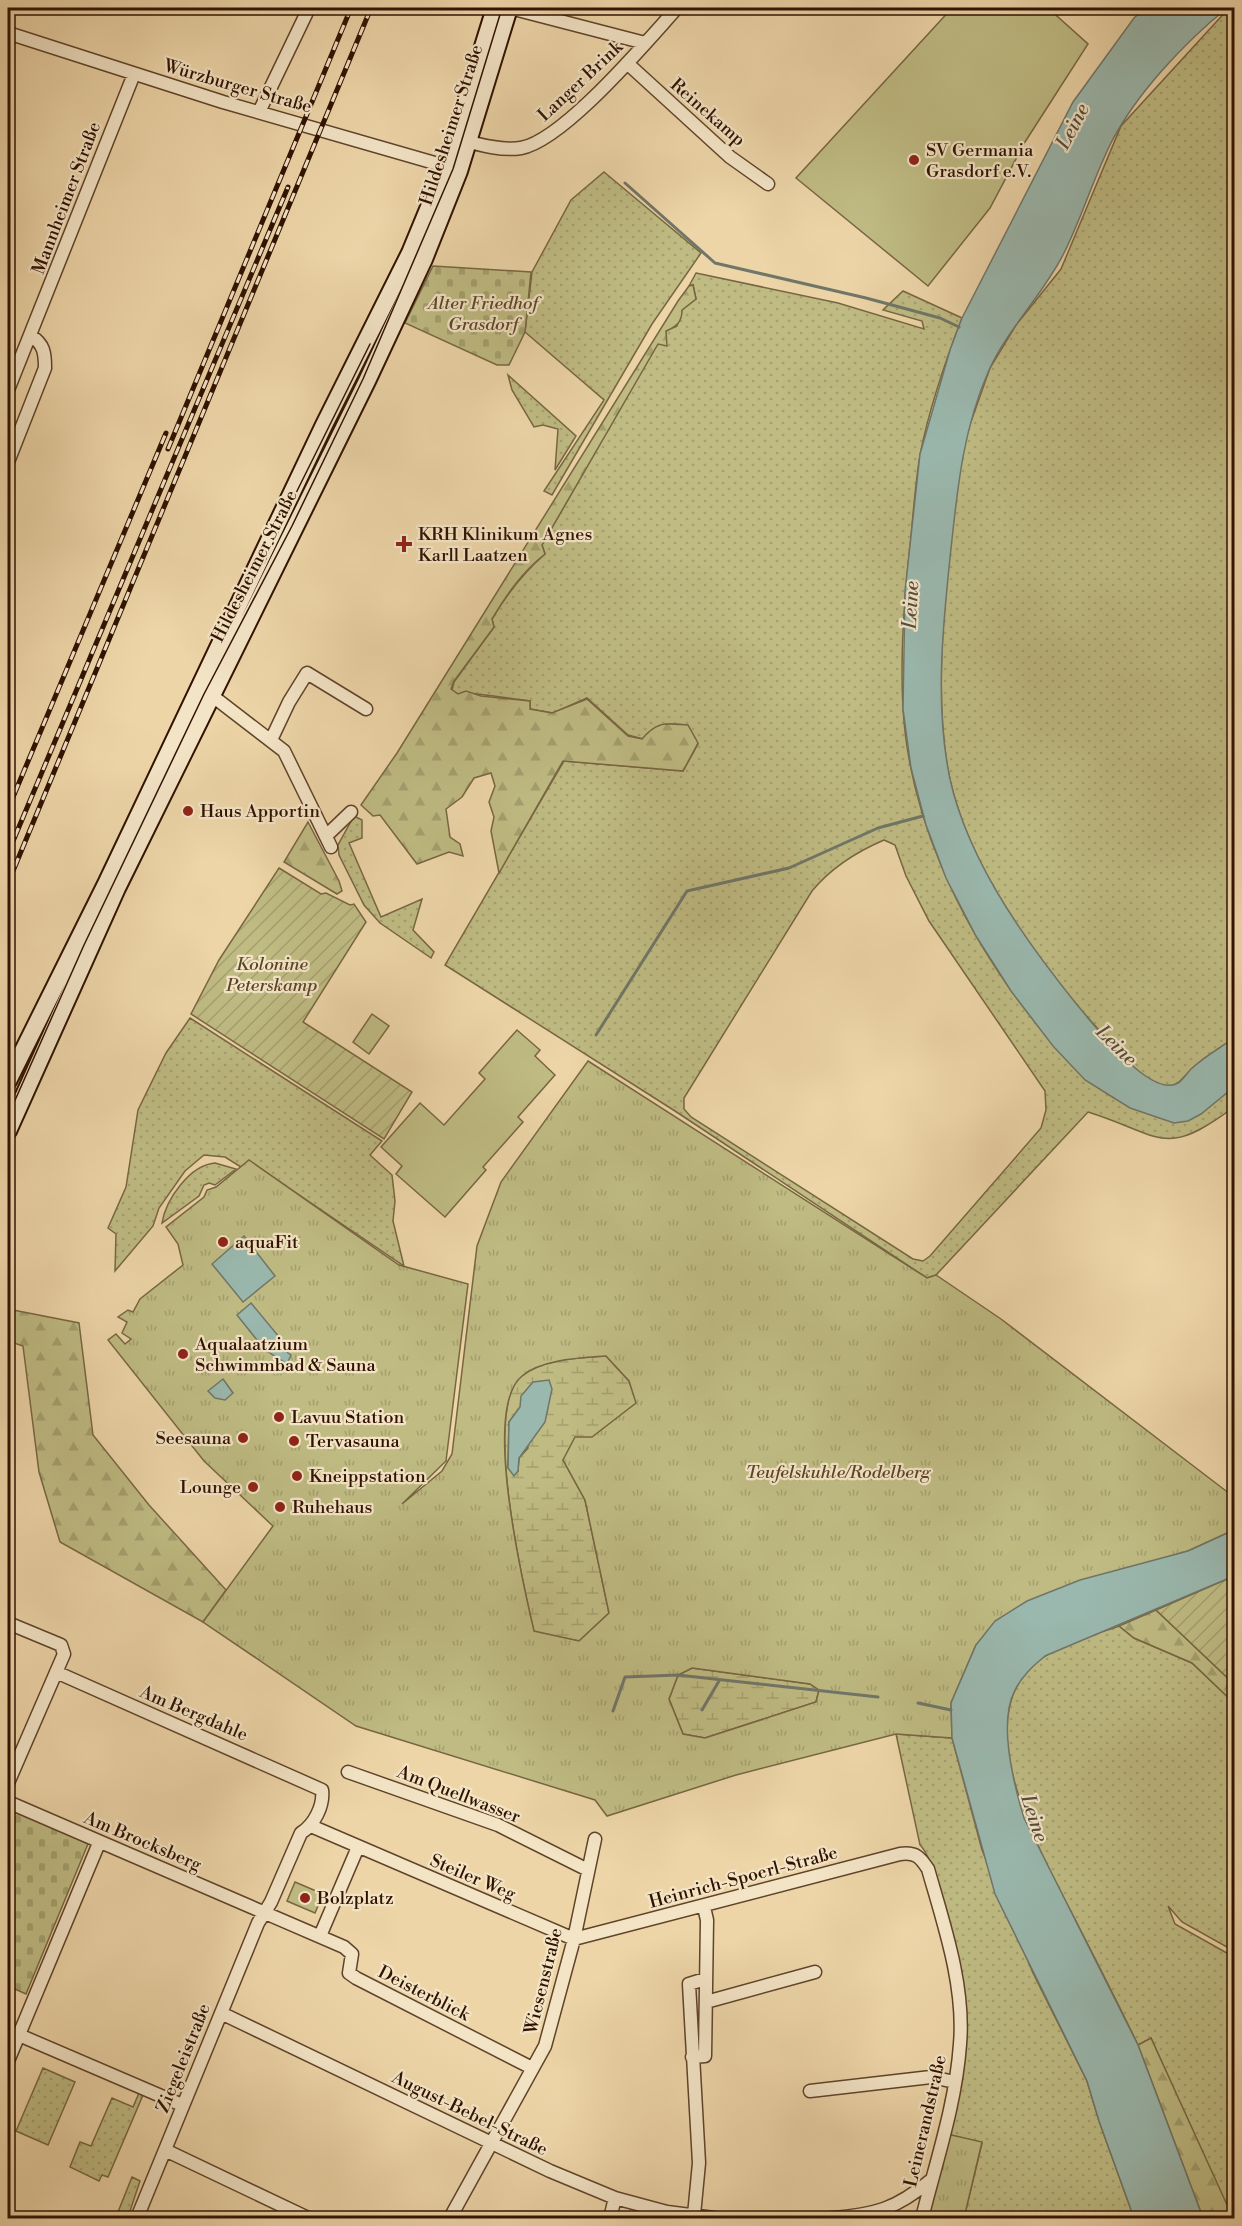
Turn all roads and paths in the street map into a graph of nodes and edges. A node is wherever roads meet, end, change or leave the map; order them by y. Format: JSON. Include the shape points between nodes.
{"nodes":[{"id":1,"x":309,"y":8,"type":"edge"},
{"id":2,"x":495,"y":8,"type":"edge"},
{"id":3,"x":509,"y":8,"type":"edge"},
{"id":4,"x":677,"y":8,"type":"edge"},
{"id":5,"x":8,"y":33,"type":"edge"},
{"id":6,"x":645,"y":43,"type":"junction"},
{"id":7,"x":627,"y":63,"type":"junction"},
{"id":8,"x":134,"y":74,"type":"junction"},
{"id":9,"x":259,"y":112,"type":"junction"},
{"id":10,"x":462,"y":140,"type":"junction"},
{"id":11,"x":452,"y":168,"type":"junction"},
{"id":12,"x":768,"y":184,"type":"dead end"},
{"id":13,"x":31,"y":336,"type":"junction"},
{"id":14,"x":8,"y":390,"type":"edge"},
{"id":15,"x":8,"y":462,"type":"edge"},
{"id":16,"x":204,"y":694,"type":"junction"},
{"id":17,"x":366,"y":709,"type":"dead end"},
{"id":18,"x":271,"y":740,"type":"junction"},
{"id":19,"x":351,"y":812,"type":"dead end"},
{"id":20,"x":8,"y":1080,"type":"edge"},
{"id":21,"x":8,"y":1131,"type":"edge"},
{"id":22,"x":8,"y":1623,"type":"edge"},
{"id":23,"x":56,"y":1672,"type":"junction"},
{"id":24,"x":348,"y":1772,"type":"dead end"},
{"id":25,"x":8,"y":1783,"type":"edge"},
{"id":26,"x":317,"y":1786,"type":"joint"},
{"id":27,"x":8,"y":1802,"type":"edge"},
{"id":28,"x":311,"y":1826,"type":"junction"},
{"id":29,"x":595,"y":1839,"type":"dead end"},
{"id":30,"x":99,"y":1843,"type":"junction"},
{"id":31,"x":357,"y":1847,"type":"junction"},
{"id":32,"x":920,"y":1857,"type":"joint"},
{"id":33,"x":588,"y":1870,"type":"junction"},
{"id":34,"x":704,"y":1907,"type":"junction"},
{"id":35,"x":265,"y":1912,"type":"junction"},
{"id":36,"x":320,"y":1936,"type":"junction"},
{"id":37,"x":574,"y":1939,"type":"junction"},
{"id":38,"x":815,"y":1972,"type":"dead end"},
{"id":39,"x":705,"y":1979,"type":"junction"},
{"id":40,"x":706,"y":2001,"type":"junction"},
{"id":41,"x":220,"y":2013,"type":"junction"},
{"id":42,"x":19,"y":2035,"type":"junction"},
{"id":43,"x":692,"y":2057,"type":"junction"},
{"id":44,"x":8,"y":2061,"type":"edge"},
{"id":45,"x":532,"y":2068,"type":"junction"},
{"id":46,"x":956,"y":2082,"type":"junction"},
{"id":47,"x":810,"y":2091,"type":"dead end"},
{"id":48,"x":182,"y":2105,"type":"junction"},
{"id":49,"x":493,"y":2144,"type":"junction"},
{"id":50,"x":165,"y":2150,"type":"junction"},
{"id":51,"x":931,"y":2180,"type":"junction"},
{"id":52,"x":615,"y":2198,"type":"junction"},
{"id":53,"x":694,"y":2215,"type":"junction"},
{"id":54,"x":137,"y":2218,"type":"edge"},
{"id":55,"x":308,"y":2218,"type":"edge"},
{"id":56,"x":450,"y":2218,"type":"edge"},
{"id":57,"x":610,"y":2218,"type":"edge"},
{"id":58,"x":714,"y":2218,"type":"edge"},
{"id":59,"x":831,"y":2218,"type":"edge"},
{"id":60,"x":922,"y":2218,"type":"edge"}],
"edges":[{"from":1,"to":9,"type":"street"},
{"from":2,"to":10,"type":"street","name":"Hildesheimer Straße"},
{"from":3,"to":6,"type":"street"},
{"from":3,"to":10,"type":"street","name":"Hildesheimer Straße"},
{"from":4,"to":6,"type":"street","name":"Langer Brink"},
{"from":5,"to":8,"type":"street","name":"Würzburger Straße"},
{"from":6,"to":7,"type":"street","name":"Langer Brink"},
{"from":7,"to":10,"type":"street","name":"Langer Brink","via":[[562,126],[531,145],[519,148]]},
{"from":7,"to":12,"type":"street","name":"Reinekamp","via":[[730,157]]},
{"from":8,"to":9,"type":"street","name":"Würzburger Straße"},
{"from":8,"to":13,"type":"street","name":"Mannheimer Straße"},
{"from":9,"to":11,"type":"street","name":"Würzburger Straße"},
{"from":10,"to":11,"type":"street","name":"Hildesheimer Straße"},
{"from":11,"to":16,"type":"street","name":"Hildesheimer Straße","via":[[320,435]]},
{"from":13,"to":14,"type":"street","name":"Mannheimer Straße"},
{"from":13,"to":15,"type":"street","via":[[40,342],[45,368]]},
{"from":16,"to":18,"type":"street"},
{"from":16,"to":20,"type":"street","name":"Hildesheimer Straße"},
{"from":16,"to":21,"type":"street","name":"Hildesheimer Straße"},
{"from":17,"to":18,"type":"street","via":[[307,672]]},
{"from":18,"to":19,"type":"street","via":[[293,766],[328,841]]},
{"from":22,"to":23,"type":"street","via":[[61,1645],[64,1653]]},
{"from":23,"to":25,"type":"street"},
{"from":23,"to":26,"type":"street","name":"Am Bergdahle"},
{"from":24,"to":33,"type":"street","name":"Am Quellwasser","via":[[498,1825]]},
{"from":26,"to":28,"type":"street","name":"Ziegeleistraße","via":[[323,1797]]},
{"from":27,"to":30,"type":"street","name":"Am Brocksberg"},
{"from":28,"to":31,"type":"street","name":"Steiler Weg"},
{"from":28,"to":35,"type":"street","name":"Ziegeleistraße","via":[[301,1833]]},
{"from":29,"to":33,"type":"street","name":"Wiesenstraße"},
{"from":30,"to":35,"type":"street","name":"Am Brocksberg"},
{"from":30,"to":42,"type":"street"},
{"from":31,"to":36,"type":"street"},
{"from":31,"to":37,"type":"street","name":"Steiler Weg"},
{"from":32,"to":34,"type":"street","name":"Heinrich-Spoerl-Straße","via":[[900,1854]]},
{"from":32,"to":46,"type":"street","name":"Leinerandstraße","via":[[928,1869],[954,1966],[961,2042]]},
{"from":33,"to":37,"type":"street","name":"Wiesenstraße"},
{"from":34,"to":37,"type":"street","name":"Heinrich-Spoerl-Straße"},
{"from":34,"to":39,"type":"street"},
{"from":35,"to":36,"type":"street","name":"Am Brocksberg"},
{"from":35,"to":41,"type":"street","name":"Ziegeleistraße"},
{"from":36,"to":45,"type":"street","name":"Deisterblick","via":[[352,1954],[349,1973],[356,1978]]},
{"from":37,"to":45,"type":"street","name":"Wiesenstraße","via":[[554,2023]]},
{"from":38,"to":40,"type":"street"},
{"from":39,"to":40,"type":"street"},
{"from":39,"to":43,"type":"street","via":[[689,1984]]},
{"from":40,"to":43,"type":"street","via":[[705,2056]]},
{"from":41,"to":48,"type":"street","name":"Ziegeleistraße"},
{"from":41,"to":49,"type":"street","name":"August-Bebel-Straße"},
{"from":42,"to":44,"type":"street"},
{"from":42,"to":48,"type":"street"},
{"from":43,"to":53,"type":"street","via":[[699,2163]]},
{"from":45,"to":49,"type":"street","name":"Wiesenstraße"},
{"from":46,"to":47,"type":"street","via":[[931,2077]]},
{"from":46,"to":51,"type":"street","name":"Leinerandstraße"},
{"from":48,"to":50,"type":"street","name":"Ziegeleistraße"},
{"from":49,"to":52,"type":"street","name":"August-Bebel-Straße"},
{"from":49,"to":56,"type":"street","name":"Wiesenstraße"},
{"from":50,"to":54,"type":"street","name":"Ziegeleistraße"},
{"from":50,"to":55,"type":"street"},
{"from":51,"to":59,"type":"street","via":[[904,2200],[872,2215]]},
{"from":51,"to":60,"type":"street","name":"Leinerandstraße"},
{"from":52,"to":53,"type":"street","name":"August-Bebel-Straße"},
{"from":52,"to":57,"type":"street"},
{"from":53,"to":58,"type":"street","name":"August-Bebel-Straße"}]}
